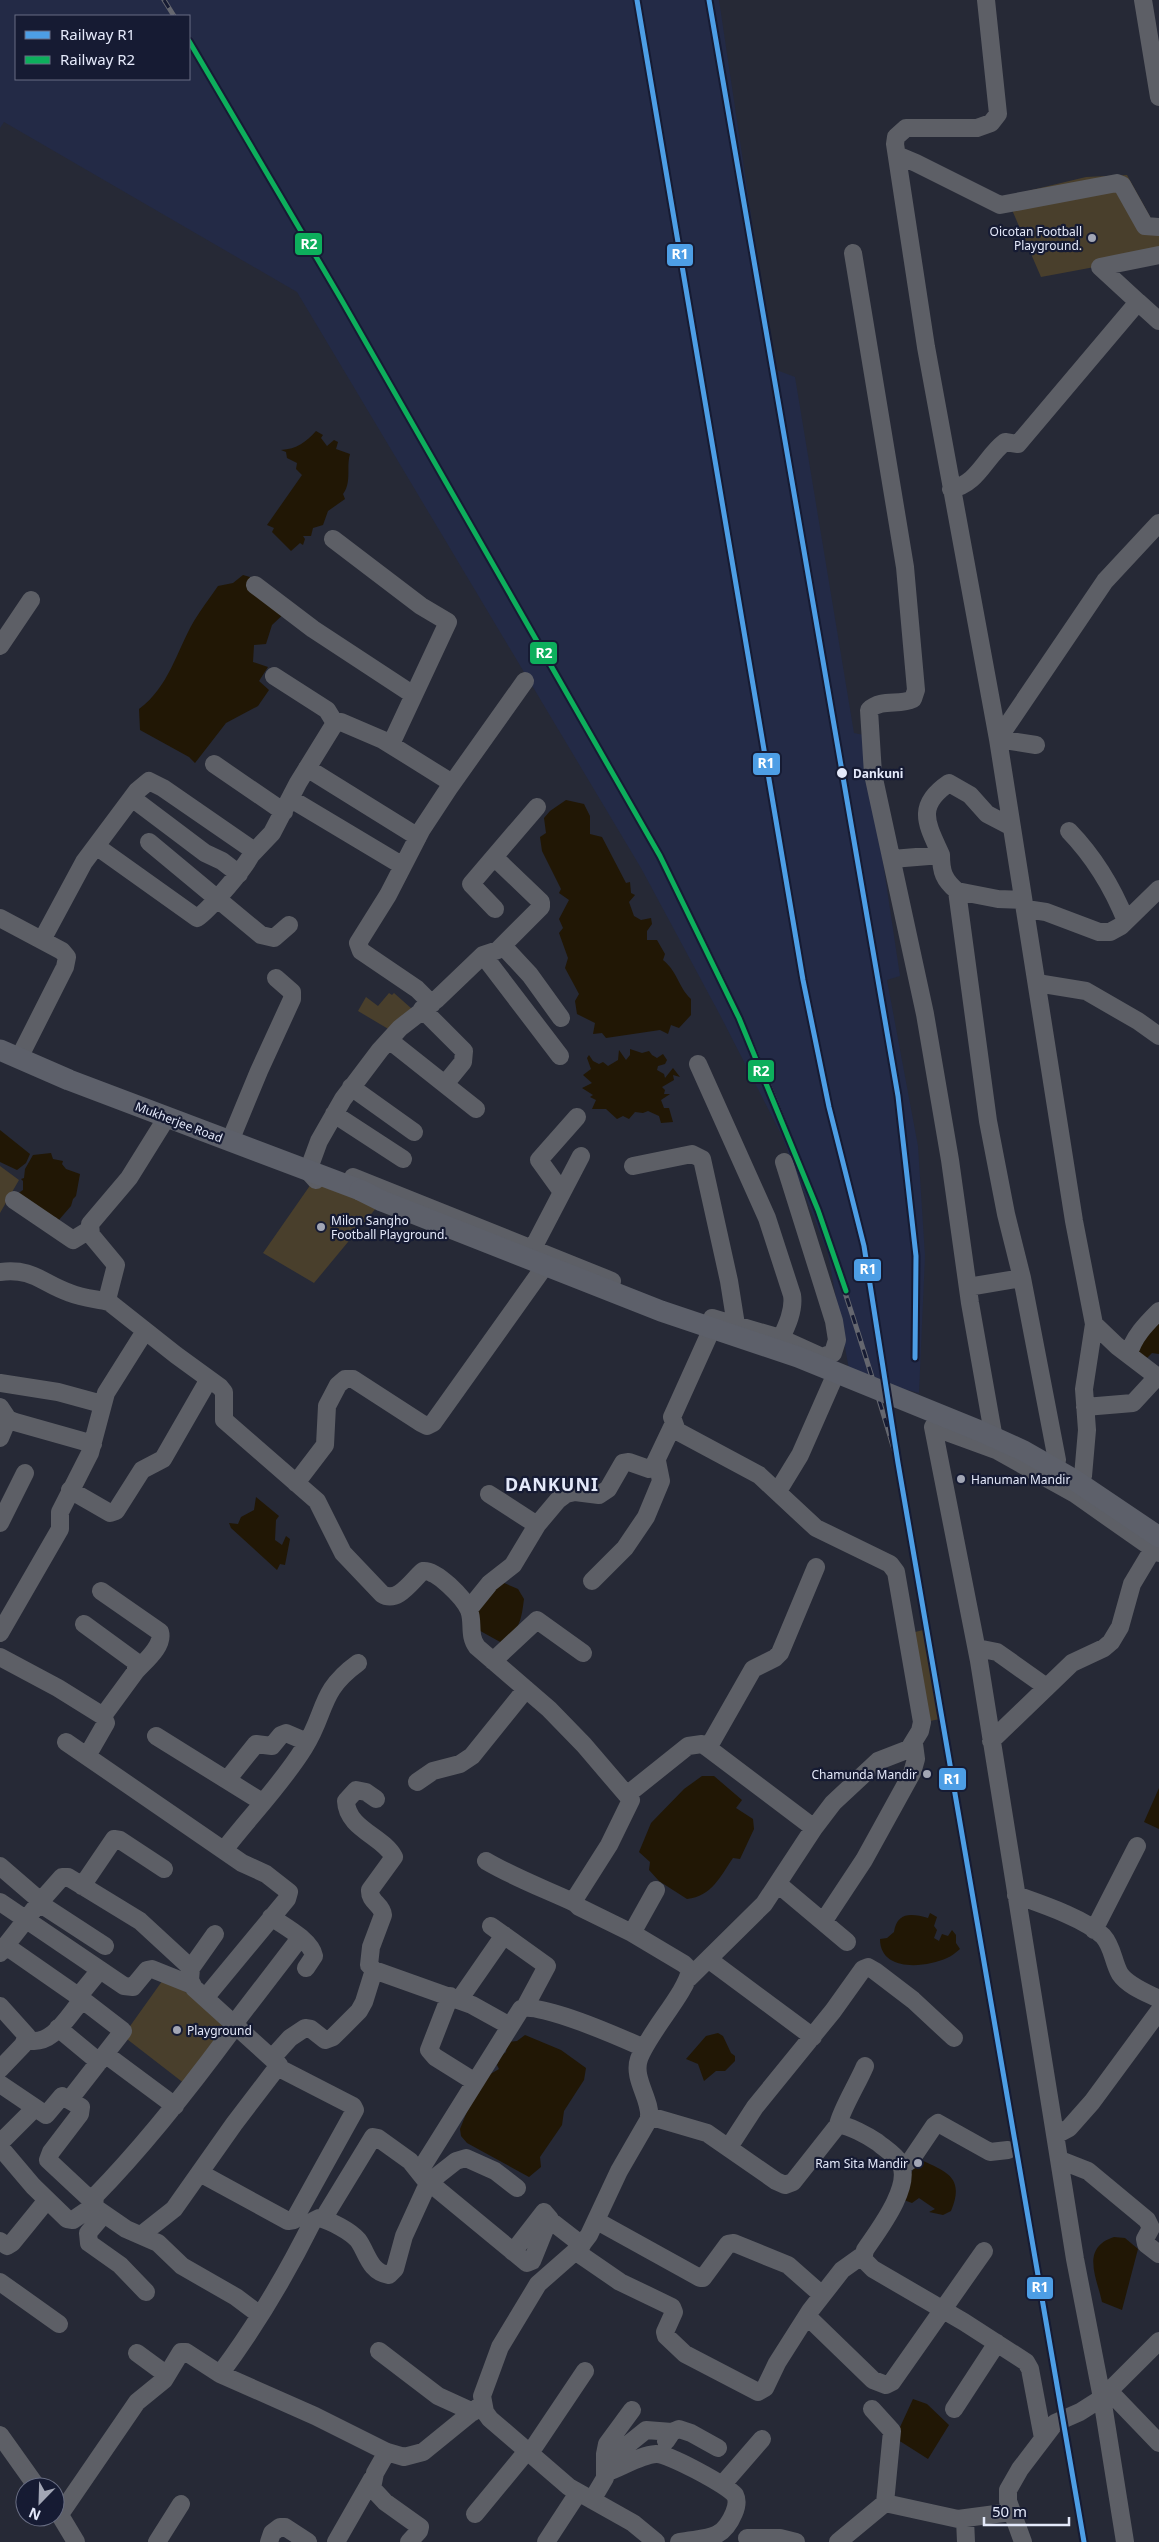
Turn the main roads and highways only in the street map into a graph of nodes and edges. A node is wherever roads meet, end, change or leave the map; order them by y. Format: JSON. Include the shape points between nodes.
{"nodes":[{"id":1,"x":9,"y":1054,"type":"edge"},
{"id":2,"x":1157,"y":1546,"type":"edge"}],
"edges":[{"from":1,"to":2,"type":"main road","name":"Mukherjee Road","bridge":true,"via":[[68,1080],[230,1141],[310,1166],[382,1201],[661,1311],[798,1357],[980,1431],[1073,1479]]}]}
